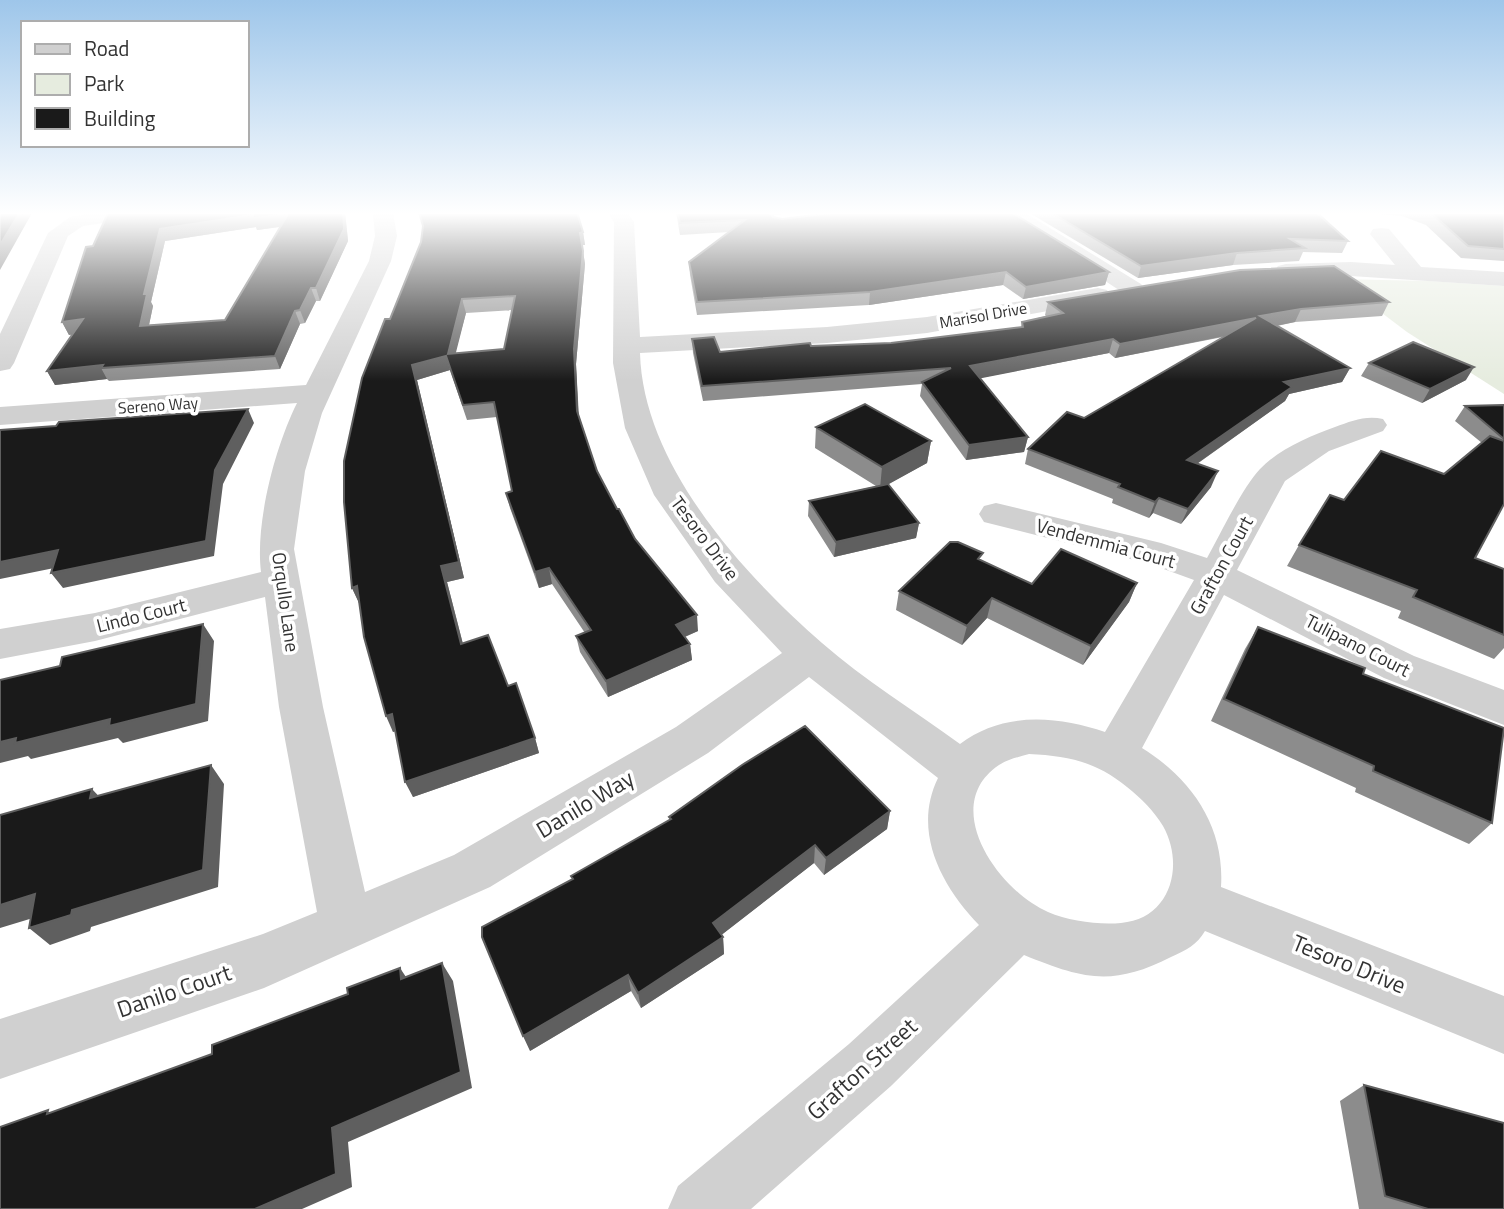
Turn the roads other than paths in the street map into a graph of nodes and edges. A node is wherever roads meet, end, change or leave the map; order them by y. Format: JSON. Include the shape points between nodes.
{"nodes":[{"id":1,"x":42,"y":268,"type":"edge"},
{"id":2,"x":376,"y":268,"type":"edge"},
{"id":3,"x":626,"y":268,"type":"edge"},
{"id":4,"x":1100,"y":268,"type":"edge"},
{"id":5,"x":1410,"y":268,"type":"edge"},
{"id":6,"x":1260,"y":272,"type":"edge"},
{"id":7,"x":1413,"y":272,"type":"junction"},
{"id":8,"x":1504,"y":279,"type":"edge"},
{"id":9,"x":1159,"y":285,"type":"edge"},
{"id":10,"x":1133,"y":289,"type":"junction"},
{"id":11,"x":629,"y":346,"type":"junction"},
{"id":12,"x":0,"y":363,"type":"edge"},
{"id":13,"x":317,"y":393,"type":"junction"},
{"id":14,"x":0,"y":416,"type":"edge"},
{"id":15,"x":1372,"y":425,"type":"dead end"},
{"id":16,"x":996,"y":514,"type":"dead end"},
{"id":17,"x":1216,"y":575,"type":"junction"},
{"id":18,"x":281,"y":580,"type":"junction"},
{"id":19,"x":0,"y":644,"type":"edge"},
{"id":20,"x":809,"y":655,"type":"junction"},
{"id":21,"x":1504,"y":708,"type":"edge"},
{"id":22,"x":1116,"y":754,"type":"junction"},
{"id":23,"x":963,"y":771,"type":"junction"},
{"id":24,"x":1194,"y":901,"type":"junction"},
{"id":25,"x":1018,"y":924,"type":"junction"},
{"id":26,"x":346,"y":926,"type":"junction"},
{"id":27,"x":1504,"y":1026,"type":"edge"},
{"id":28,"x":0,"y":1049,"type":"edge"},
{"id":29,"x":701,"y":1209,"type":"edge"}],
"edges":[{"from":1,"to":12,"type":"street"},
{"from":2,"to":13,"type":"street","name":"Orqullo Lane"},
{"from":3,"to":11,"type":"street","name":"Tesoro Drive"},
{"from":4,"to":10,"type":"street"},
{"from":5,"to":7,"type":"street"},
{"from":6,"to":7,"type":"street"},
{"from":7,"to":8,"type":"street"},
{"from":9,"to":10,"type":"street","name":"Marisol Drive"},
{"from":10,"to":11,"type":"street","name":"Marisol Drive","via":[[927,325]]},
{"from":11,"to":20,"type":"street","name":"Tesoro Drive","via":[[627,363],[640,428],[671,495],[728,573]]},
{"from":13,"to":14,"type":"street","name":"Sereno Way"},
{"from":13,"to":18,"type":"street","name":"Orqullo Lane","via":[[289,471],[276,549]]},
{"from":15,"to":17,"type":"street","name":"Grafton Court","via":[[1320,443],[1287,461],[1271,476]]},
{"from":16,"to":17,"type":"street","name":"Vendemmia Court","via":[[1161,555]]},
{"from":17,"to":21,"type":"street","name":"Tulipano Court","via":[[1399,667]]},
{"from":17,"to":22,"type":"street","name":"Grafton Court"},
{"from":18,"to":19,"type":"street","name":"Lindo Court","via":[[95,627]]},
{"from":18,"to":26,"type":"street","name":"Orqullo Lane","via":[[301,708]]},
{"from":20,"to":23,"type":"street","name":"Tesoro Drive"},
{"from":20,"to":26,"type":"street","name":"Danilo Way","via":[[692,740],[472,871]]},
{"from":22,"to":23,"type":"street","via":[[1069,738],[1029,736],[988,749]]},
{"from":22,"to":24,"type":"street","via":[[1159,784],[1185,818],[1199,862]]},
{"from":23,"to":25,"type":"street","via":[[950,803],[954,845],[978,888]]},
{"from":24,"to":25,"type":"street","via":[[1172,930],[1124,950],[1065,945]]},
{"from":24,"to":27,"type":"street","name":"Tesoro Drive"},
{"from":25,"to":29,"type":"street","name":"Grafton Street","via":[[870,1065]]},
{"from":26,"to":28,"type":"street","name":"Danilo Court","via":[[264,961]]}]}
